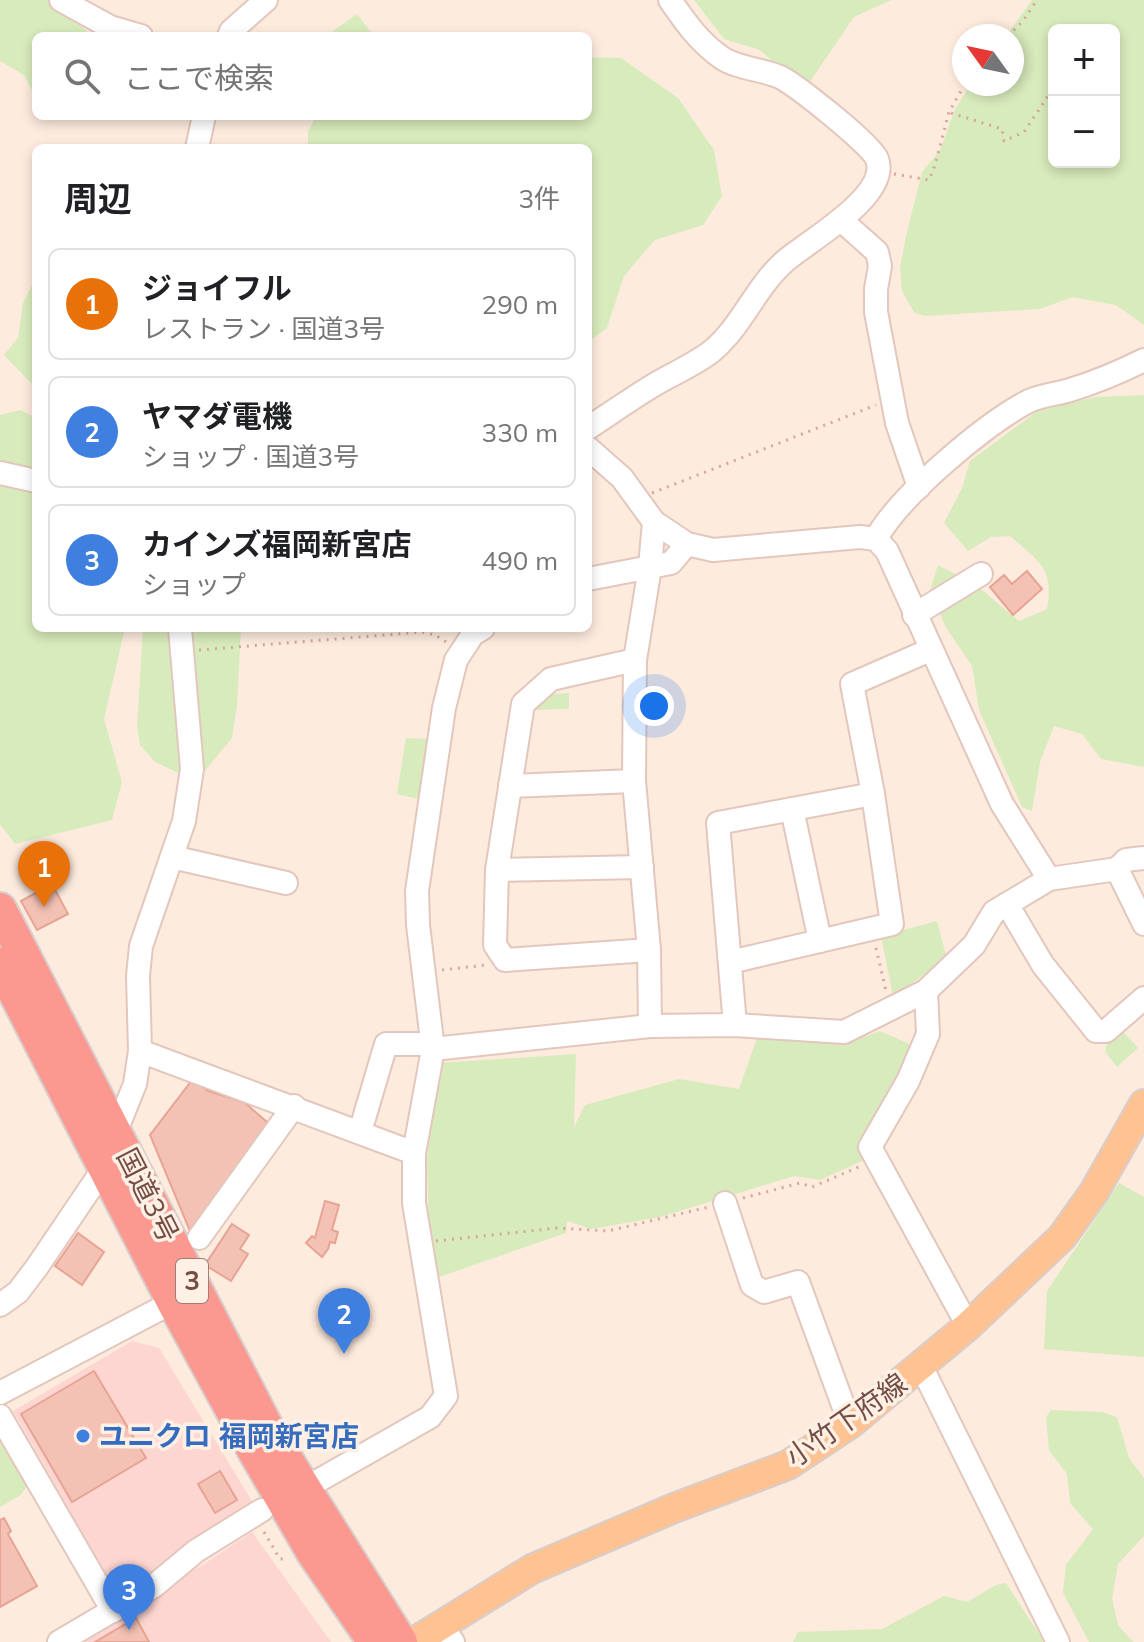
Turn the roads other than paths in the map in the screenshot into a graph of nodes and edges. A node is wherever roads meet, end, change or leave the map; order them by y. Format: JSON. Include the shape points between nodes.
{"nodes":[{"id":1,"x":61,"y":0,"type":"edge"},
{"id":2,"x":670,"y":0,"type":"edge"},
{"id":3,"x":253,"y":5,"type":"edge"},
{"id":4,"x":127,"y":32,"type":"edge"},
{"id":5,"x":232,"y":32,"type":"edge"},
{"id":6,"x":203,"y":120,"type":"edge"},
{"id":7,"x":198,"y":144,"type":"edge"},
{"id":8,"x":841,"y":220,"type":"junction"},
{"id":9,"x":1144,"y":360,"type":"edge"},
{"id":10,"x":592,"y":425,"type":"edge"},
{"id":11,"x":592,"y":452,"type":"edge"},
{"id":12,"x":0,"y":473,"type":"edge"},
{"id":13,"x":32,"y":480,"type":"edge"},
{"id":14,"x":919,"y":487,"type":"junction"},
{"id":15,"x":654,"y":522,"type":"junction"},
{"id":16,"x":876,"y":539,"type":"junction"},
{"id":17,"x":687,"y":544,"type":"junction"},
{"id":18,"x":650,"y":567,"type":"junction"},
{"id":19,"x":981,"y":574,"type":"dead end"},
{"id":20,"x":592,"y":578,"type":"edge"},
{"id":21,"x":914,"y":615,"type":"junction"},
{"id":22,"x":180,"y":632,"type":"edge"},
{"id":23,"x":476,"y":632,"type":"edge"},
{"id":24,"x":930,"y":650,"type":"junction"},
{"id":25,"x":635,"y":660,"type":"junction"},
{"id":26,"x":634,"y":781,"type":"junction"},
{"id":27,"x":510,"y":786,"type":"junction"},
{"id":28,"x":873,"y":794,"type":"junction"},
{"id":29,"x":792,"y":809,"type":"junction"},
{"id":30,"x":172,"y":857,"type":"junction"},
{"id":31,"x":1144,"y":858,"type":"edge"},
{"id":32,"x":642,"y":867,"type":"junction"},
{"id":33,"x":1117,"y":869,"type":"junction"},
{"id":34,"x":497,"y":870,"type":"junction"},
{"id":35,"x":1049,"y":879,"type":"junction"},
{"id":36,"x":286,"y":883,"type":"dead end"},
{"id":37,"x":1007,"y":904,"type":"junction"},
{"id":38,"x":0,"y":909,"type":"edge"},
{"id":39,"x":1144,"y":924,"type":"edge"},
{"id":40,"x":820,"y":941,"type":"junction"},
{"id":41,"x":649,"y":950,"type":"junction"},
{"id":42,"x":730,"y":962,"type":"junction"},
{"id":43,"x":0,"y":964,"type":"edge"},
{"id":44,"x":926,"y":991,"type":"junction"},
{"id":45,"x":1144,"y":998,"type":"edge"},
{"id":46,"x":735,"y":1025,"type":"junction"},
{"id":47,"x":650,"y":1026,"type":"junction"},
{"id":48,"x":432,"y":1047,"type":"junction"},
{"id":49,"x":140,"y":1051,"type":"junction"},
{"id":50,"x":1144,"y":1104,"type":"edge"},
{"id":51,"x":294,"y":1106,"type":"junction"},
{"id":52,"x":116,"y":1131,"type":"junction"},
{"id":53,"x":360,"y":1132,"type":"junction"},
{"id":54,"x":414,"y":1153,"type":"junction"},
{"id":55,"x":104,"y":1168,"type":"junction"},
{"id":56,"x":725,"y":1203,"type":"road end"},
{"id":57,"x":199,"y":1238,"type":"dead end"},
{"id":58,"x":173,"y":1302,"type":"junction"},
{"id":59,"x":0,"y":1305,"type":"edge"},
{"id":60,"x":968,"y":1326,"type":"junction"},
{"id":61,"x":921,"y":1366,"type":"junction"},
{"id":62,"x":0,"y":1393,"type":"edge"},
{"id":63,"x":0,"y":1416,"type":"edge"},
{"id":64,"x":850,"y":1424,"type":"junction"},
{"id":65,"x":316,"y":1482,"type":"dead end"},
{"id":66,"x":258,"y":1512,"type":"road end"},
{"id":67,"x":113,"y":1611,"type":"junction"},
{"id":68,"x":447,"y":1634,"type":"edge"},
{"id":69,"x":59,"y":1642,"type":"edge"},
{"id":70,"x":374,"y":1642,"type":"edge"},
{"id":71,"x":401,"y":1642,"type":"edge"},
{"id":72,"x":414,"y":1642,"type":"edge"},
{"id":73,"x":1058,"y":1642,"type":"edge"}],
"edges":[{"from":1,"to":4,"type":"street"},
{"from":2,"to":8,"type":"street","via":[[695,38],[725,61],[781,78],[853,132],[877,157],[873,185]]},
{"from":3,"to":5,"type":"street"},
{"from":6,"to":7,"type":"street"},
{"from":8,"to":10,"type":"street","via":[[784,262],[736,327],[710,352]]},
{"from":8,"to":14,"type":"street","via":[[877,252],[876,312],[897,423]]},
{"from":9,"to":14,"type":"street","via":[[1107,378],[1031,401],[981,431]]},
{"from":11,"to":15,"type":"street","via":[[622,478]]},
{"from":12,"to":13,"type":"street"},
{"from":14,"to":16,"type":"street"},
{"from":15,"to":17,"type":"street"},
{"from":15,"to":18,"type":"street"},
{"from":16,"to":17,"type":"street","via":[[713,550]]},
{"from":16,"to":21,"type":"street","via":[[887,551]]},
{"from":17,"to":18,"type":"street","via":[[671,563]]},
{"from":18,"to":20,"type":"street"},
{"from":18,"to":25,"type":"street"},
{"from":19,"to":21,"type":"street"},
{"from":21,"to":24,"type":"street"},
{"from":22,"to":30,"type":"street","via":[[192,769]]},
{"from":23,"to":48,"type":"street","via":[[456,660],[444,708],[417,891]]},
{"from":24,"to":28,"type":"street","via":[[852,684]]},
{"from":24,"to":35,"type":"street","via":[[1002,804]]},
{"from":25,"to":26,"type":"street"},
{"from":25,"to":27,"type":"street","via":[[551,679],[523,704]]},
{"from":26,"to":27,"type":"street"},
{"from":26,"to":32,"type":"street"},
{"from":27,"to":34,"type":"street"},
{"from":28,"to":29,"type":"street"},
{"from":28,"to":40,"type":"street","via":[[892,924]]},
{"from":29,"to":40,"type":"street"},
{"from":29,"to":42,"type":"street","via":[[718,823]]},
{"from":30,"to":36,"type":"street"},
{"from":30,"to":49,"type":"street","via":[[141,946]]},
{"from":31,"to":33,"type":"street","via":[[1126,860]]},
{"from":32,"to":34,"type":"street"},
{"from":32,"to":41,"type":"street"},
{"from":33,"to":35,"type":"street"},
{"from":33,"to":39,"type":"street"},
{"from":34,"to":41,"type":"street","via":[[495,945],[505,960]]},
{"from":35,"to":37,"type":"street"},
{"from":37,"to":44,"type":"street","via":[[994,912],[974,945]]},
{"from":37,"to":45,"type":"street","via":[[1043,965],[1096,1031],[1106,1031]]},
{"from":38,"to":52,"type":"highway","name":"国道3号","number":"3"},
{"from":40,"to":42,"type":"street"},
{"from":41,"to":47,"type":"street"},
{"from":42,"to":46,"type":"street"},
{"from":43,"to":55,"type":"highway","name":"国道3号","number":"3"},
{"from":44,"to":46,"type":"street","via":[[844,1032]]},
{"from":44,"to":60,"type":"street","via":[[928,1034],[870,1147]]},
{"from":46,"to":47,"type":"street"},
{"from":47,"to":48,"type":"street"},
{"from":48,"to":53,"type":"street","via":[[386,1044]]},
{"from":48,"to":54,"type":"street"},
{"from":49,"to":51,"type":"street"},
{"from":49,"to":52,"type":"street","via":[[135,1084]]},
{"from":50,"to":60,"type":"main road","name":"小竹下府線","via":[[1062,1237]]},
{"from":51,"to":53,"type":"street"},
{"from":51,"to":57,"type":"street"},
{"from":52,"to":55,"type":"street"},
{"from":52,"to":71,"type":"highway","name":"国道3号","number":"3","via":[[270,1433]]},
{"from":53,"to":54,"type":"street"},
{"from":54,"to":65,"type":"street","via":[[414,1203],[446,1396],[430,1417]]},
{"from":55,"to":58,"type":"highway","name":"国道3号","number":"3"},
{"from":55,"to":59,"type":"street","via":[[18,1292]]},
{"from":56,"to":64,"type":"street","via":[[752,1285],[764,1292],[798,1282]]},
{"from":58,"to":62,"type":"street"},
{"from":58,"to":70,"type":"highway","name":"国道3号","number":"3","via":[[313,1553]]},
{"from":60,"to":61,"type":"main road","name":"小竹下府線"},
{"from":61,"to":64,"type":"main road","name":"小竹下府線"},
{"from":61,"to":73,"type":"street"},
{"from":63,"to":67,"type":"street"},
{"from":64,"to":68,"type":"main road","name":"小竹下府線","via":[[788,1465],[532,1569]]},
{"from":66,"to":67,"type":"street"},
{"from":67,"to":69,"type":"street"},
{"from":68,"to":72,"type":"main road","name":"小竹下府線"}]}
